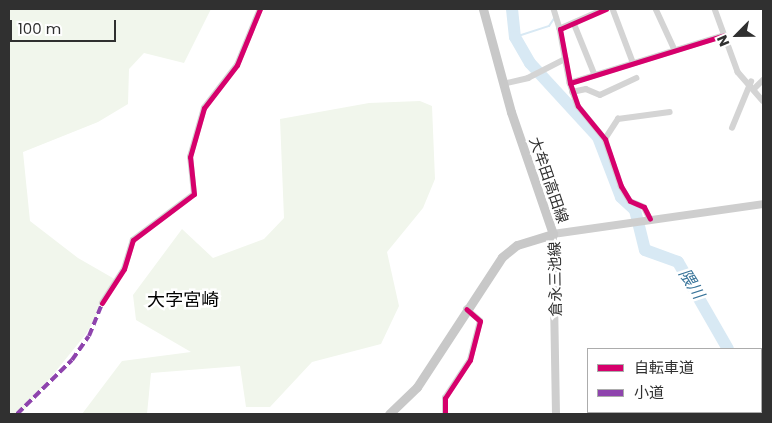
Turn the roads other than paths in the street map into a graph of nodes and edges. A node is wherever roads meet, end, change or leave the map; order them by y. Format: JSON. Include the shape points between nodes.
{"nodes":[{"id":1,"x":260,"y":9,"type":"edge"},
{"id":2,"x":483,"y":9,"type":"edge"},
{"id":3,"x":606,"y":9,"type":"edge"},
{"id":4,"x":613,"y":9,"type":"edge"},
{"id":5,"x":656,"y":9,"type":"edge"},
{"id":6,"x":715,"y":9,"type":"edge"},
{"id":7,"x":555,"y":13,"type":"edge"},
{"id":8,"x":574,"y":23,"type":"junction"},
{"id":9,"x":560,"y":29,"type":"junction"},
{"id":10,"x":725,"y":36,"type":"junction"},
{"id":11,"x":674,"y":48,"type":"junction"},
{"id":12,"x":564,"y":59,"type":"junction"},
{"id":13,"x":633,"y":62,"type":"junction"},
{"id":14,"x":595,"y":75,"type":"junction"},
{"id":15,"x":636,"y":78,"type":"dead end"},
{"id":16,"x":763,"y":80,"type":"edge"},
{"id":17,"x":570,"y":83,"type":"junction"},
{"id":18,"x":502,"y":84,"type":"junction"},
{"id":19,"x":753,"y":85,"type":"junction"},
{"id":20,"x":572,"y":92,"type":"junction"},
{"id":21,"x":763,"y":101,"type":"edge"},
{"id":22,"x":670,"y":112,"type":"dead end"},
{"id":23,"x":732,"y":128,"type":"dead end"},
{"id":24,"x":605,"y":139,"type":"junction"},
{"id":25,"x":763,"y":204,"type":"edge"},
{"id":26,"x":650,"y":219,"type":"junction"},
{"id":27,"x":553,"y":234,"type":"junction"},
{"id":28,"x":102,"y":303,"type":"dead end"},
{"id":29,"x":466,"y":309,"type":"junction"},
{"id":30,"x":389,"y":414,"type":"edge"},
{"id":31,"x":445,"y":414,"type":"edge"},
{"id":32,"x":556,"y":414,"type":"edge"}],
"edges":[{"from":1,"to":28,"type":"street","via":[[237,65],[201,116],[190,157],[194,194],[188,203],[133,240],[124,269]]},
{"from":2,"to":18,"type":"main road","name":"大牟田高田線"},
{"from":3,"to":8,"type":"street"},
{"from":4,"to":13,"type":"street"},
{"from":5,"to":11,"type":"street"},
{"from":6,"to":10,"type":"street"},
{"from":7,"to":9,"type":"street"},
{"from":8,"to":9,"type":"street"},
{"from":8,"to":14,"type":"street"},
{"from":9,"to":12,"type":"street"},
{"from":10,"to":11,"type":"street"},
{"from":10,"to":19,"type":"street","via":[[738,72]]},
{"from":11,"to":13,"type":"street"},
{"from":12,"to":17,"type":"street"},
{"from":12,"to":18,"type":"street","via":[[538,74]]},
{"from":13,"to":14,"type":"street"},
{"from":14,"to":17,"type":"street"},
{"from":15,"to":20,"type":"street","via":[[600,95],[586,90]]},
{"from":16,"to":19,"type":"street"},
{"from":17,"to":20,"type":"street"},
{"from":18,"to":27,"type":"main road","name":"大牟田高田線"},
{"from":19,"to":21,"type":"street"},
{"from":19,"to":23,"type":"street"},
{"from":20,"to":24,"type":"street"},
{"from":22,"to":24,"type":"street","via":[[618,119]]},
{"from":24,"to":26,"type":"street","via":[[621,186],[630,201],[644,207]]},
{"from":25,"to":26,"type":"main road","name":"倉永三池線"},
{"from":26,"to":27,"type":"main road","name":"倉永三池線"},
{"from":27,"to":29,"type":"main road","name":"大牟田高田線","via":[[517,245],[502,257]]},
{"from":27,"to":32,"type":"main road","name":"倉永三池線"},
{"from":29,"to":30,"type":"main road","name":"大牟田高田線","via":[[416,387]]},
{"from":29,"to":31,"type":"street","via":[[480,321],[470,360],[445,398]]}]}
